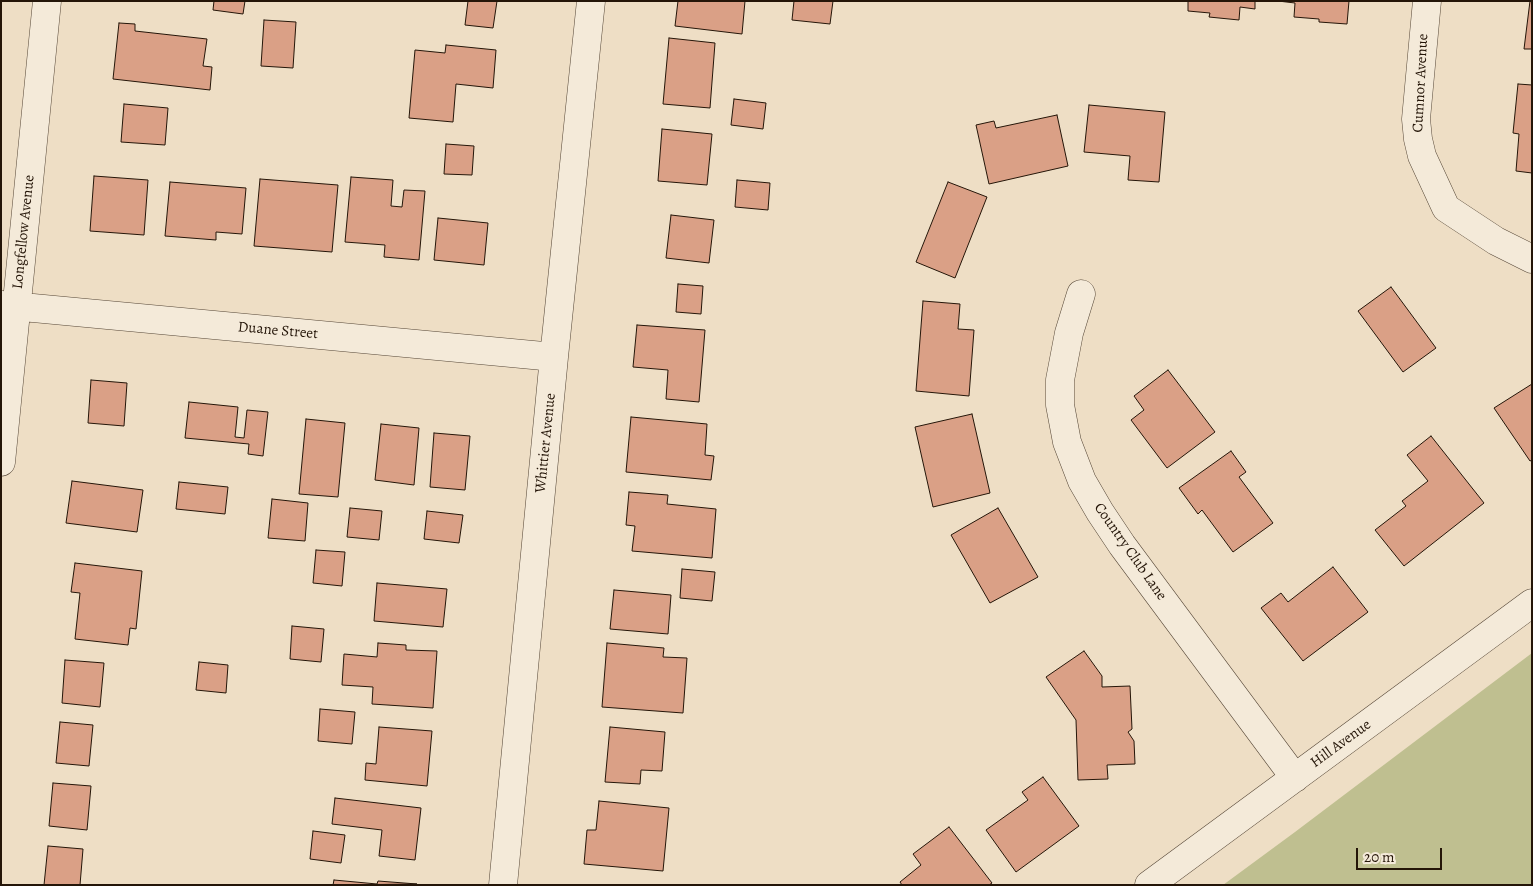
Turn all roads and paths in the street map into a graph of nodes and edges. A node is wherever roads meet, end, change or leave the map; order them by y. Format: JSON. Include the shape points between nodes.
{"nodes":[{"id":1,"x":47,"y":1,"type":"edge"},
{"id":2,"x":591,"y":1,"type":"edge"},
{"id":3,"x":1427,"y":1,"type":"edge"},
{"id":4,"x":1532,"y":260,"type":"edge"},
{"id":5,"x":1081,"y":294,"type":"dead end"},
{"id":6,"x":9,"y":305,"type":"edge"},
{"id":7,"x":554,"y":357,"type":"junction"},
{"id":8,"x":1,"y":462,"type":"edge"},
{"id":9,"x":1532,"y":604,"type":"edge"},
{"id":10,"x":1295,"y":778,"type":"junction"},
{"id":11,"x":503,"y":885,"type":"edge"},
{"id":12,"x":1150,"y":885,"type":"edge"}],
"edges":[{"from":1,"to":6,"type":"street","name":"Longfellow Avenue"},
{"from":2,"to":7,"type":"street","name":"Whittier Avenue"},
{"from":3,"to":4,"type":"street","name":"Cumnor Avenue","via":[[1416,119],[1422,156],[1446,208]]},
{"from":5,"to":10,"type":"street","name":"Country Club Lane","via":[[1060,380],[1060,405],[1067,442],[1082,481],[1122,545]]},
{"from":6,"to":7,"type":"street","name":"Duane Street"},
{"from":6,"to":8,"type":"street","name":"Longfellow Avenue"},
{"from":7,"to":11,"type":"street","name":"Whittier Avenue"},
{"from":9,"to":10,"type":"street","name":"Hill Avenue"},
{"from":10,"to":12,"type":"street","name":"Hill Avenue"}]}
